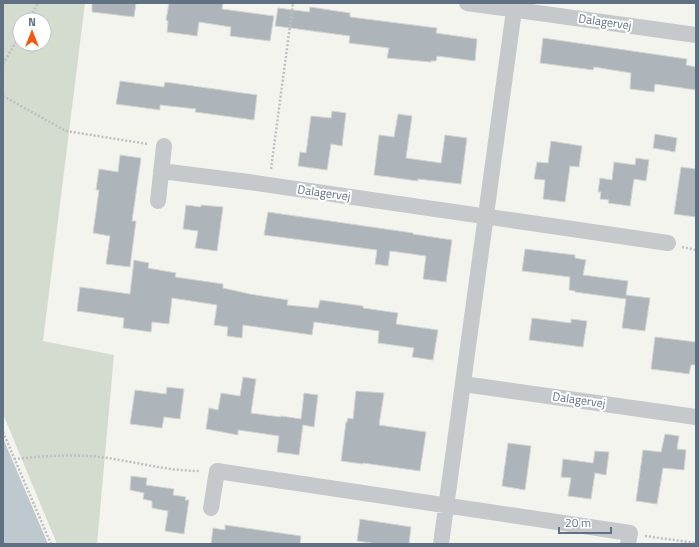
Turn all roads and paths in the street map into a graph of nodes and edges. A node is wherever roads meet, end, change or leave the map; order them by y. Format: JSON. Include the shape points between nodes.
{"nodes":[{"id":1,"x":38,"y":3,"type":"edge"},
{"id":2,"x":293,"y":3,"type":"edge"},
{"id":3,"x":467,"y":3,"type":"edge"},
{"id":4,"x":514,"y":10,"type":"junction"},
{"id":5,"x":33,"y":12,"type":"edge"},
{"id":6,"x":696,"y":35,"type":"edge"},
{"id":7,"x":12,"y":49,"type":"edge"},
{"id":8,"x":3,"y":64,"type":"edge"},
{"id":9,"x":3,"y":96,"type":"edge"},
{"id":10,"x":164,"y":146,"type":"joint"},
{"id":11,"x":161,"y":171,"type":"junction"},
{"id":12,"x":269,"y":185,"type":"junction"},
{"id":13,"x":158,"y":201,"type":"dead end"},
{"id":14,"x":486,"y":216,"type":"junction"},
{"id":15,"x":668,"y":243,"type":"dead end"},
{"id":16,"x":463,"y":384,"type":"junction"},
{"id":17,"x":696,"y":417,"type":"edge"},
{"id":18,"x":3,"y":432,"type":"edge"},
{"id":19,"x":14,"y":459,"type":"junction"},
{"id":20,"x":217,"y":471,"type":"junction"},
{"id":21,"x":446,"y":506,"type":"junction"},
{"id":22,"x":211,"y":508,"type":"dead end"},
{"id":23,"x":629,"y":539,"type":"edge"},
{"id":24,"x":696,"y":543,"type":"edge"},
{"id":25,"x":51,"y":544,"type":"edge"},
{"id":26,"x":441,"y":544,"type":"edge"}],
"edges":[{"from":1,"to":5,"type":"path"},
{"from":2,"to":12,"type":"path"},
{"from":3,"to":4,"type":"street","name":"Dalagervej"},
{"from":4,"to":6,"type":"street","name":"Dalagervej"},
{"from":4,"to":14,"type":"street"},
{"from":7,"to":8,"type":"path"},
{"from":9,"to":10,"type":"path","via":[[66,131]]},
{"from":10,"to":11,"type":"street"},
{"from":11,"to":12,"type":"street","name":"Dalagervej"},
{"from":11,"to":13,"type":"street"},
{"from":12,"to":14,"type":"street","name":"Dalagervej"},
{"from":14,"to":15,"type":"street","name":"Dalagervej"},
{"from":14,"to":16,"type":"street"},
{"from":16,"to":17,"type":"street","name":"Dalagervej"},
{"from":16,"to":21,"type":"street"},
{"from":18,"to":19,"type":"path"},
{"from":19,"to":20,"type":"path","via":[[56,455],[100,457],[183,471]]},
{"from":19,"to":25,"type":"path"},
{"from":20,"to":21,"type":"street"},
{"from":20,"to":22,"type":"street"},
{"from":21,"to":23,"type":"street"},
{"from":21,"to":26,"type":"street"},
{"from":23,"to":24,"type":"path"}]}
